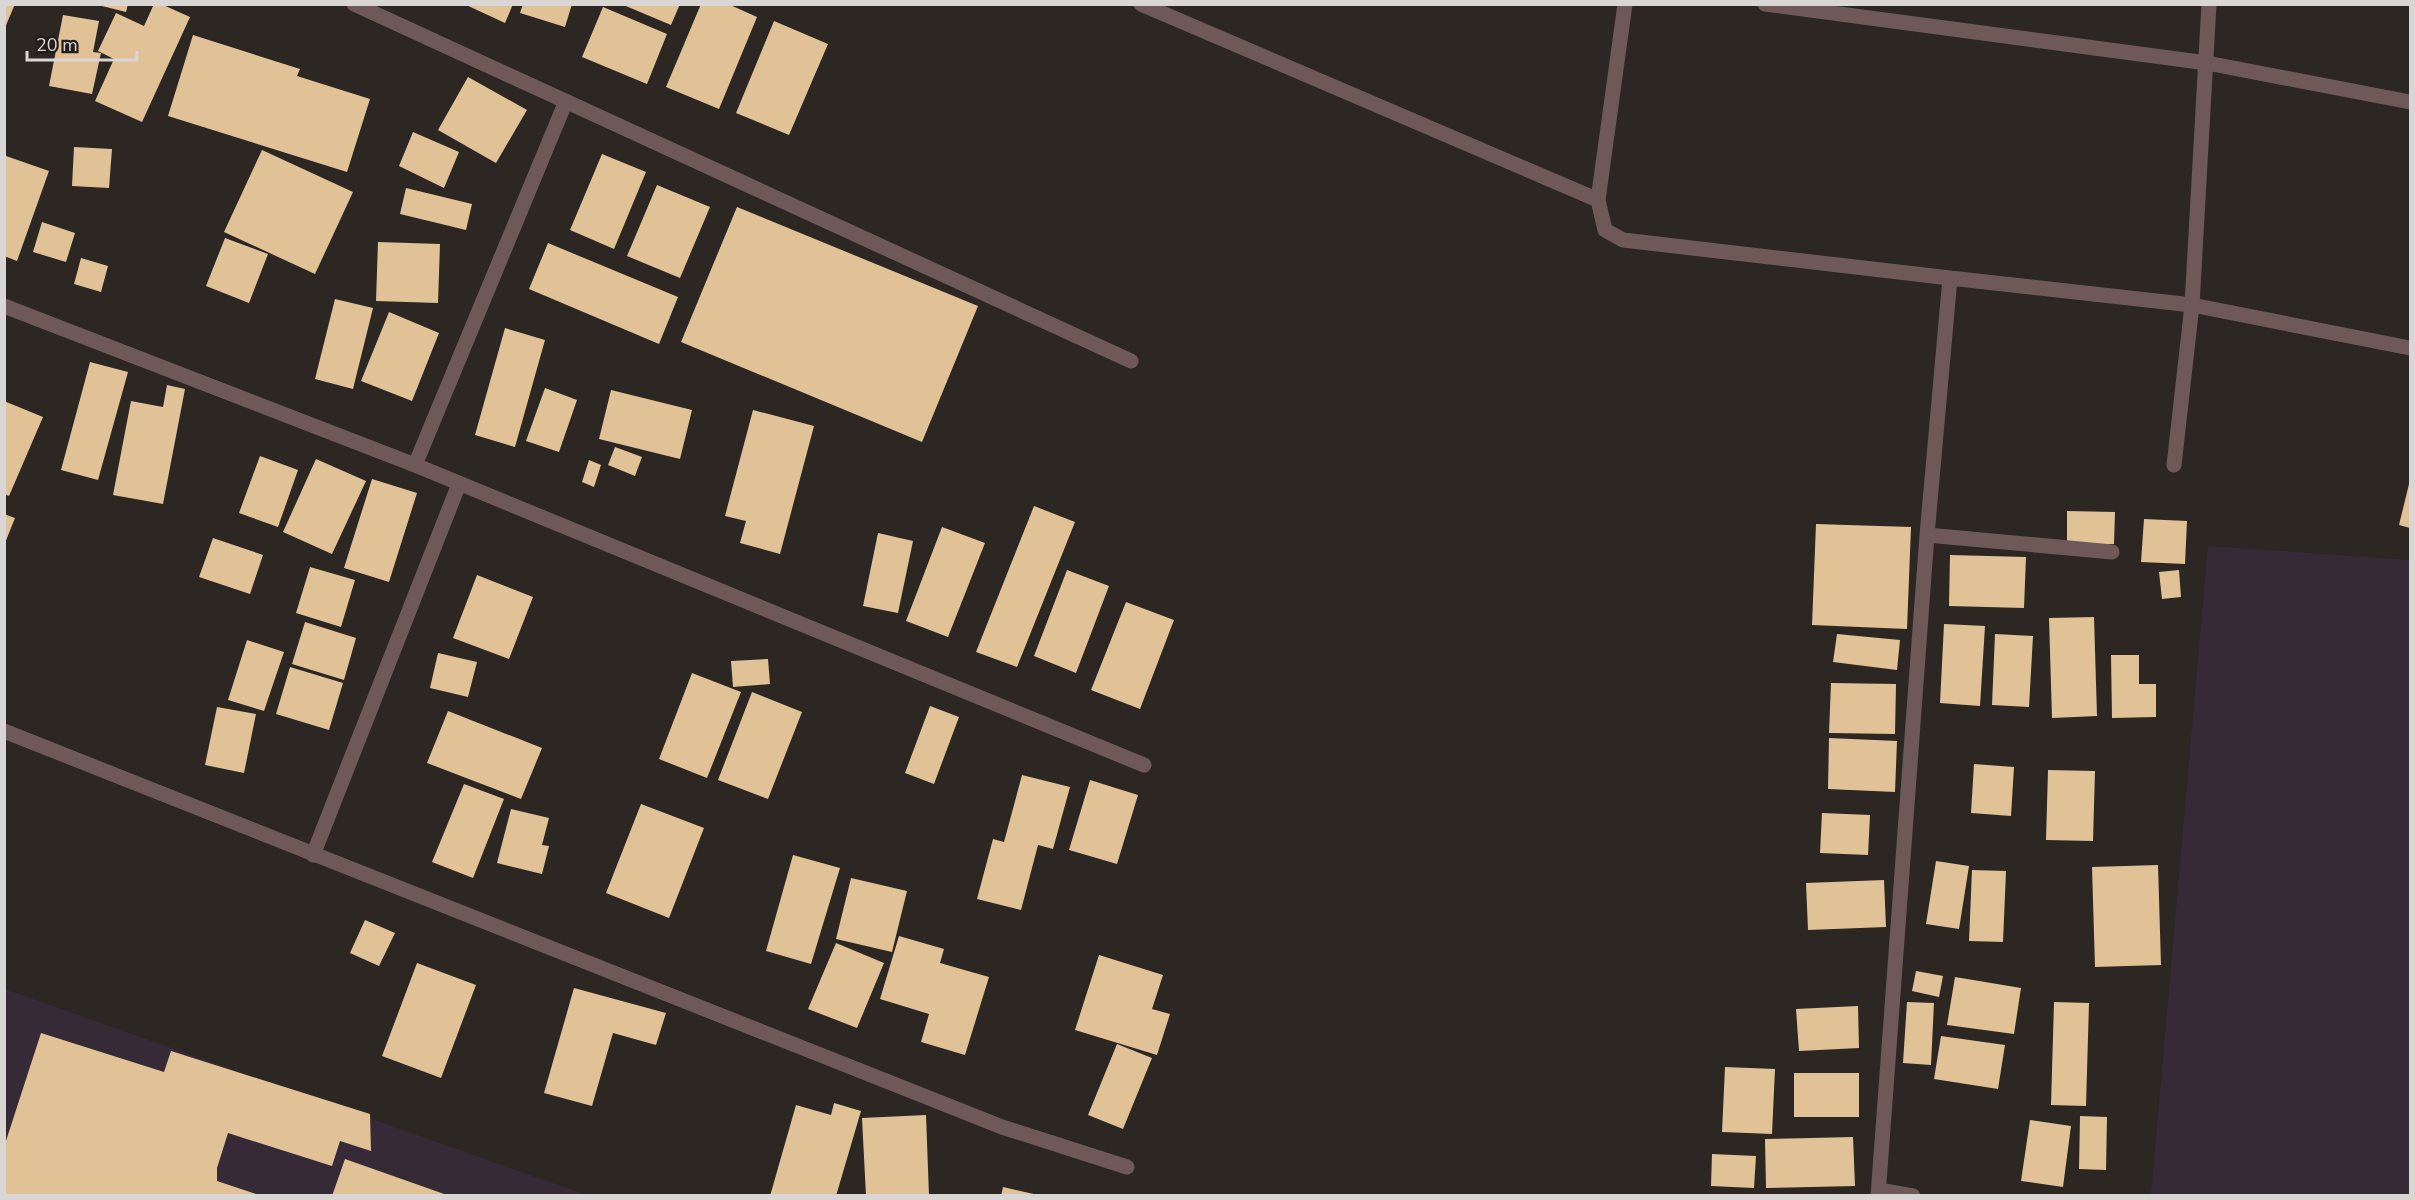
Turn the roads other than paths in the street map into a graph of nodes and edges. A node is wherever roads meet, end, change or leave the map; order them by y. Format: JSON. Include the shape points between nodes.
{"nodes":[{"id":1,"x":354,"y":4,"type":"edge"},
{"id":2,"x":1625,"y":4,"type":"edge"},
{"id":3,"x":1765,"y":4,"type":"edge"},
{"id":4,"x":2209,"y":4,"type":"edge"},
{"id":5,"x":1150,"y":6,"type":"edge"},
{"id":6,"x":2207,"y":63,"type":"junction"},
{"id":7,"x":566,"y":101,"type":"junction"},
{"id":8,"x":2410,"y":102,"type":"edge"},
{"id":9,"x":1598,"y":200,"type":"junction"},
{"id":10,"x":1950,"y":278,"type":"junction"},
{"id":11,"x":2192,"y":304,"type":"junction"},
{"id":12,"x":4,"y":306,"type":"edge"},
{"id":13,"x":2410,"y":348,"type":"edge"},
{"id":14,"x":1131,"y":361,"type":"dead end"},
{"id":15,"x":415,"y":465,"type":"junction"},
{"id":16,"x":2174,"y":465,"type":"dead end"},
{"id":17,"x":459,"y":483,"type":"junction"},
{"id":18,"x":1927,"y":535,"type":"junction"},
{"id":19,"x":2112,"y":552,"type":"dead end"},
{"id":20,"x":4,"y":731,"type":"edge"},
{"id":21,"x":1144,"y":765,"type":"dead end"},
{"id":22,"x":313,"y":855,"type":"junction"},
{"id":23,"x":1127,"y":1167,"type":"dead end"},
{"id":24,"x":1879,"y":1193,"type":"edge"},
{"id":25,"x":1913,"y":1196,"type":"edge"}],
"edges":[{"from":1,"to":7,"type":"street"},
{"from":2,"to":9,"type":"street"},
{"from":3,"to":6,"type":"street"},
{"from":4,"to":6,"type":"street"},
{"from":5,"to":9,"type":"street"},
{"from":6,"to":8,"type":"street"},
{"from":6,"to":11,"type":"street"},
{"from":7,"to":14,"type":"street"},
{"from":7,"to":15,"type":"street"},
{"from":9,"to":10,"type":"street","via":[[1605,230],[1623,240]]},
{"from":10,"to":11,"type":"street"},
{"from":10,"to":18,"type":"street"},
{"from":11,"to":13,"type":"street"},
{"from":11,"to":16,"type":"street"},
{"from":12,"to":15,"type":"street"},
{"from":15,"to":17,"type":"street"},
{"from":17,"to":21,"type":"street"},
{"from":17,"to":22,"type":"street"},
{"from":18,"to":19,"type":"street"},
{"from":18,"to":24,"type":"street"},
{"from":20,"to":22,"type":"street"},
{"from":22,"to":23,"type":"street","via":[[1002,1127]]},
{"from":24,"to":25,"type":"street"}]}
